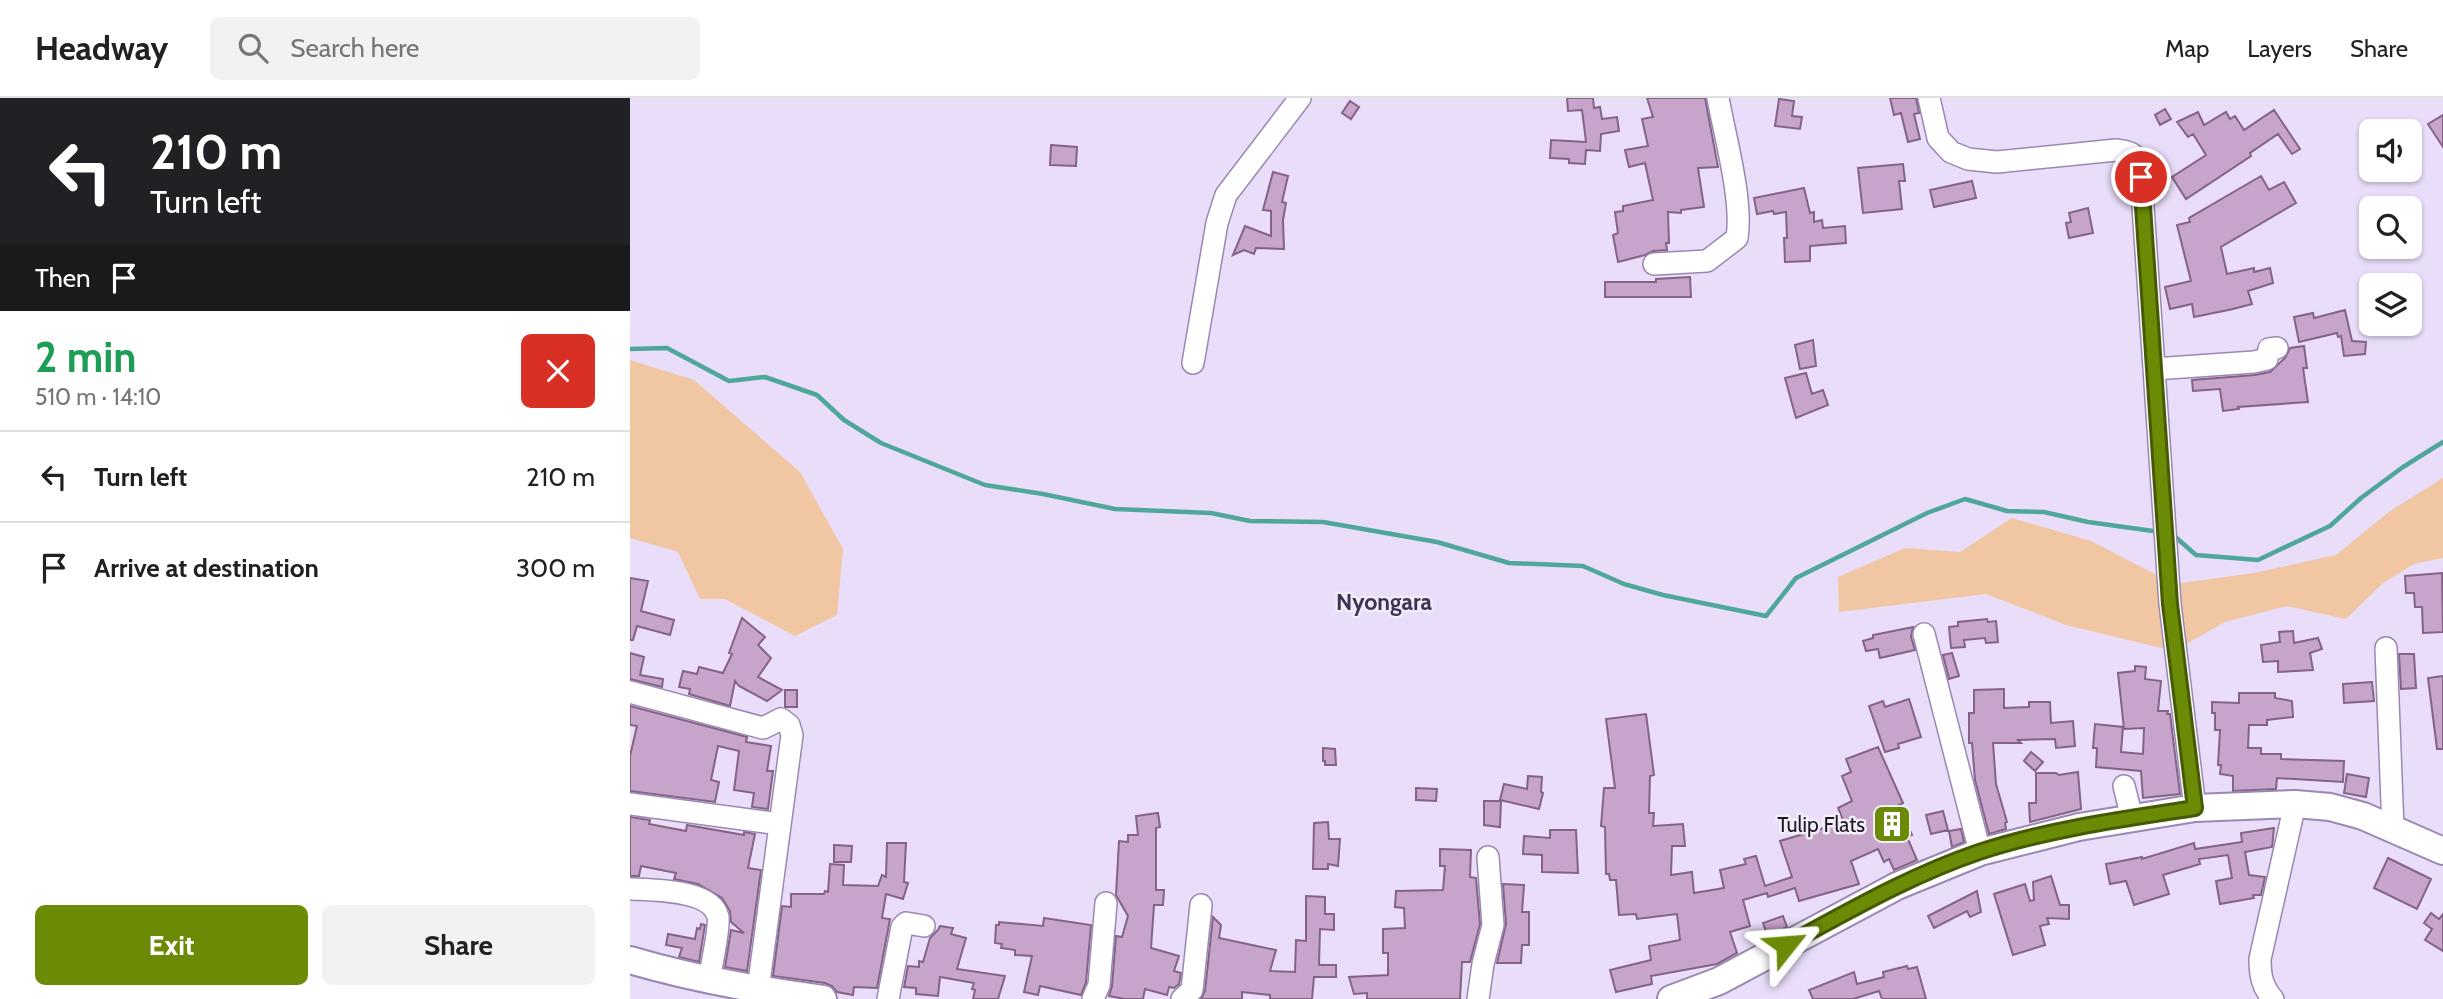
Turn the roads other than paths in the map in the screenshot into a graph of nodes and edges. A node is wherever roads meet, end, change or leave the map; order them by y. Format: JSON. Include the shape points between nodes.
{"nodes":[{"id":1,"x":1300,"y":98,"type":"edge"},
{"id":2,"x":1718,"y":98,"type":"edge"},
{"id":3,"x":1928,"y":98,"type":"edge"},
{"id":4,"x":1654,"y":264,"type":"dead end"},
{"id":5,"x":2277,"y":348,"type":"dead end"},
{"id":6,"x":1193,"y":363,"type":"dead end"},
{"id":7,"x":2154,"y":369,"type":"junction"},
{"id":8,"x":1924,"y":634,"type":"dead end"},
{"id":9,"x":2386,"y":648,"type":"dead end"},
{"id":10,"x":630,"y":692,"type":"edge"},
{"id":11,"x":2124,"y":786,"type":"dead end"},
{"id":12,"x":630,"y":804,"type":"edge"},
{"id":13,"x":2295,"y":804,"type":"junction"},
{"id":14,"x":2195,"y":808,"type":"junction"},
{"id":15,"x":2132,"y":818,"type":"junction"},
{"id":16,"x":780,"y":824,"type":"junction"},
{"id":17,"x":2393,"y":829,"type":"junction"},
{"id":18,"x":2443,"y":851,"type":"edge"},
{"id":19,"x":1980,"y":852,"type":"junction"},
{"id":20,"x":1488,"y":857,"type":"dead end"},
{"id":21,"x":630,"y":889,"type":"edge"},
{"id":22,"x":1106,"y":903,"type":"dead end"},
{"id":23,"x":1201,"y":905,"type":"dead end"},
{"id":24,"x":924,"y":926,"type":"dead end"},
{"id":25,"x":630,"y":960,"type":"edge"},
{"id":26,"x":709,"y":981,"type":"junction"},
{"id":27,"x":761,"y":995,"type":"edge"},
{"id":28,"x":823,"y":999,"type":"edge"},
{"id":29,"x":888,"y":999,"type":"edge"},
{"id":30,"x":1093,"y":999,"type":"edge"},
{"id":31,"x":1182,"y":999,"type":"edge"},
{"id":32,"x":1478,"y":999,"type":"edge"},
{"id":33,"x":1671,"y":999,"type":"edge"},
{"id":34,"x":2273,"y":999,"type":"edge"}],
"edges":[{"from":1,"to":6,"type":"street","via":[[1226,195]]},
{"from":2,"to":4,"type":"street","via":[[1737,199],[1737,237],[1707,261]]},
{"from":3,"to":7,"type":"street","via":[[1938,138],[1951,152],[1968,159],[1997,162],[2116,150],[2135,155],[2141,177]]},
{"from":5,"to":7,"type":"street","via":[[2269,349],[2267,359],[2254,362]]},
{"from":7,"to":14,"type":"street","via":[[2170,604]]},
{"from":8,"to":19,"type":"street"},
{"from":9,"to":17,"type":"street"},
{"from":10,"to":16,"type":"street","via":[[763,728],[781,719],[789,725],[792,735]]},
{"from":11,"to":15,"type":"street"},
{"from":12,"to":16,"type":"street"},
{"from":13,"to":14,"type":"main road"},
{"from":13,"to":17,"type":"main road","via":[[2330,807]]},
{"from":13,"to":34,"type":"street","via":[[2259,959],[2260,976]]},
{"from":14,"to":15,"type":"main road"},
{"from":15,"to":19,"type":"main road"},
{"from":16,"to":27,"type":"street"},
{"from":17,"to":18,"type":"main road"},
{"from":19,"to":33,"type":"main road","via":[[1897,886],[1719,981]]},
{"from":20,"to":32,"type":"street","via":[[1493,925]]},
{"from":21,"to":26,"type":"street","via":[[695,896],[715,908],[719,919]]},
{"from":22,"to":30,"type":"street","via":[[1099,985]]},
{"from":23,"to":31,"type":"street","via":[[1192,990]]},
{"from":24,"to":29,"type":"street","via":[[906,923],[902,927]]},
{"from":25,"to":26,"type":"main road"},
{"from":26,"to":27,"type":"main road"},
{"from":27,"to":28,"type":"main road"}]}
